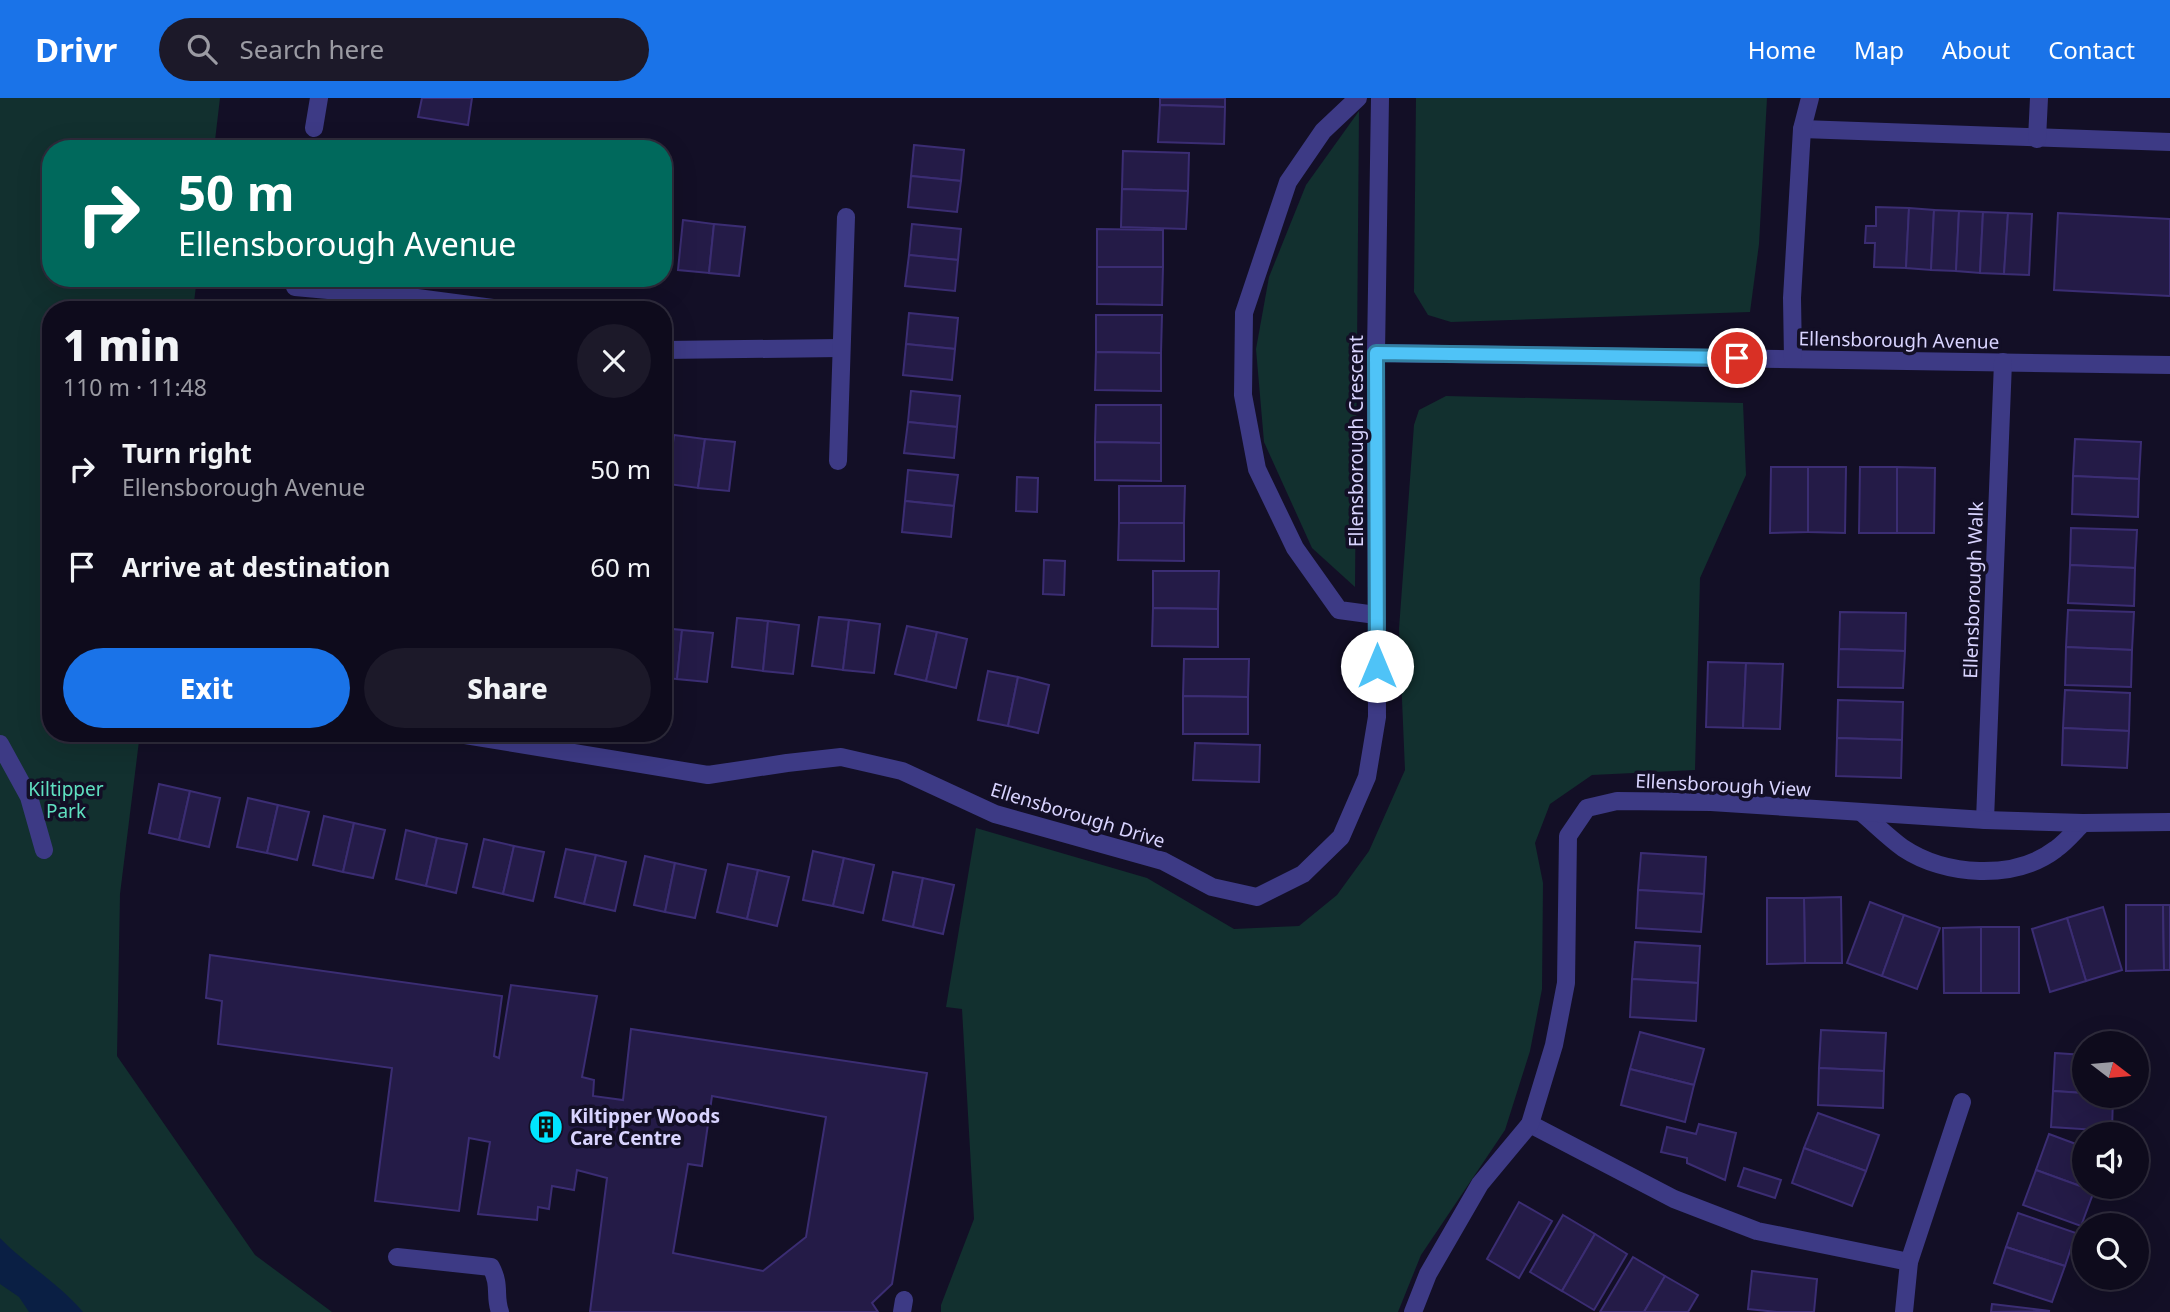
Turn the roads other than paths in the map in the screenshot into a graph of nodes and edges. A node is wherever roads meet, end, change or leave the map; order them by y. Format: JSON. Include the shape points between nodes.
{"nodes":[{"id":1,"x":319,"y":98,"type":"edge"},
{"id":2,"x":1358,"y":98,"type":"edge"},
{"id":3,"x":1380,"y":98,"type":"edge"},
{"id":4,"x":1810,"y":98,"type":"edge"},
{"id":5,"x":2039,"y":98,"type":"edge"},
{"id":6,"x":314,"y":128,"type":"dead end"},
{"id":7,"x":1802,"y":129,"type":"junction"},
{"id":8,"x":2037,"y":139,"type":"junction"},
{"id":9,"x":2170,"y":142,"type":"edge"},
{"id":10,"x":846,"y":217,"type":"dead end"},
{"id":11,"x":295,"y":287,"type":"dead end"},
{"id":12,"x":395,"y":301,"type":"edge"},
{"id":13,"x":841,"y":348,"type":"junction"},
{"id":14,"x":672,"y":350,"type":"edge"},
{"id":15,"x":1376,"y":353,"type":"junction"},
{"id":16,"x":1793,"y":359,"type":"junction"},
{"id":17,"x":2003,"y":362,"type":"junction"},
{"id":18,"x":2170,"y":365,"type":"edge"},
{"id":19,"x":838,"y":461,"type":"dead end"},
{"id":20,"x":1376,"y":615,"type":"junction"},
{"id":21,"x":508,"y":742,"type":"edge"},
{"id":22,"x":0,"y":744,"type":"edge"},
{"id":23,"x":1862,"y":813,"type":"junction"},
{"id":24,"x":1985,"y":820,"type":"junction"},
{"id":25,"x":2170,"y":822,"type":"edge"},
{"id":26,"x":2083,"y":823,"type":"junction"},
{"id":27,"x":1341,"y":837,"type":"joint"},
{"id":28,"x":44,"y":850,"type":"dead end"},
{"id":29,"x":1962,"y":1102,"type":"dead end"},
{"id":30,"x":1530,"y":1124,"type":"junction"},
{"id":31,"x":397,"y":1257,"type":"dead end"},
{"id":32,"x":1909,"y":1262,"type":"junction"},
{"id":33,"x":500,"y":1312,"type":"edge"},
{"id":34,"x":1413,"y":1312,"type":"edge"},
{"id":35,"x":1905,"y":1312,"type":"edge"}],
"edges":[{"from":1,"to":6,"type":"street"},
{"from":2,"to":20,"type":"street","via":[[1323,131],[1288,182],[1244,313],[1243,395],[1257,469],[1295,548],[1339,610]]},
{"from":3,"to":15,"type":"street","name":"Ellensborough Crescent"},
{"from":4,"to":7,"type":"street"},
{"from":5,"to":8,"type":"street"},
{"from":7,"to":8,"type":"street"},
{"from":7,"to":16,"type":"street","via":[[1791,298]]},
{"from":8,"to":9,"type":"street"},
{"from":10,"to":13,"type":"street"},
{"from":11,"to":12,"type":"street"},
{"from":13,"to":14,"type":"street"},
{"from":13,"to":19,"type":"street"},
{"from":15,"to":16,"type":"street","name":"Ellensborough Avenue"},
{"from":15,"to":20,"type":"street","name":"Ellensborough Crescent"},
{"from":16,"to":17,"type":"street","name":"Ellensborough Avenue"},
{"from":17,"to":18,"type":"street","name":"Ellensborough Avenue"},
{"from":17,"to":24,"type":"street","name":"Ellensborough Walk"},
{"from":20,"to":27,"type":"street","name":"Ellensborough Crescent","via":[[1377,717],[1367,777]]},
{"from":21,"to":27,"type":"street","name":"Ellensborough Drive","via":[[708,775],[841,757],[902,771],[995,814],[1163,861],[1212,887],[1257,897],[1303,874]]},
{"from":22,"to":28,"type":"street","via":[[29,797]]},
{"from":23,"to":24,"type":"street","name":"Ellensborough View"},
{"from":23,"to":26,"type":"street","via":[[1905,849],[1954,870],[1981,872],[2033,861],[2055,850]]},
{"from":23,"to":30,"type":"street","name":"Ellensborough View","via":[[1711,802],[1618,801],[1587,808],[1568,836],[1566,984],[1554,1045]]},
{"from":24,"to":26,"type":"street","name":"Ellensborough View"},
{"from":25,"to":26,"type":"street","name":"Ellensborough View"},
{"from":29,"to":32,"type":"street"},
{"from":30,"to":32,"type":"street","via":[[1674,1199],[1756,1231]]},
{"from":30,"to":34,"type":"street","name":"Ellensborough View","via":[[1480,1184],[1428,1274]]},
{"from":31,"to":33,"type":"street","via":[[491,1268]]},
{"from":32,"to":35,"type":"street"}]}
